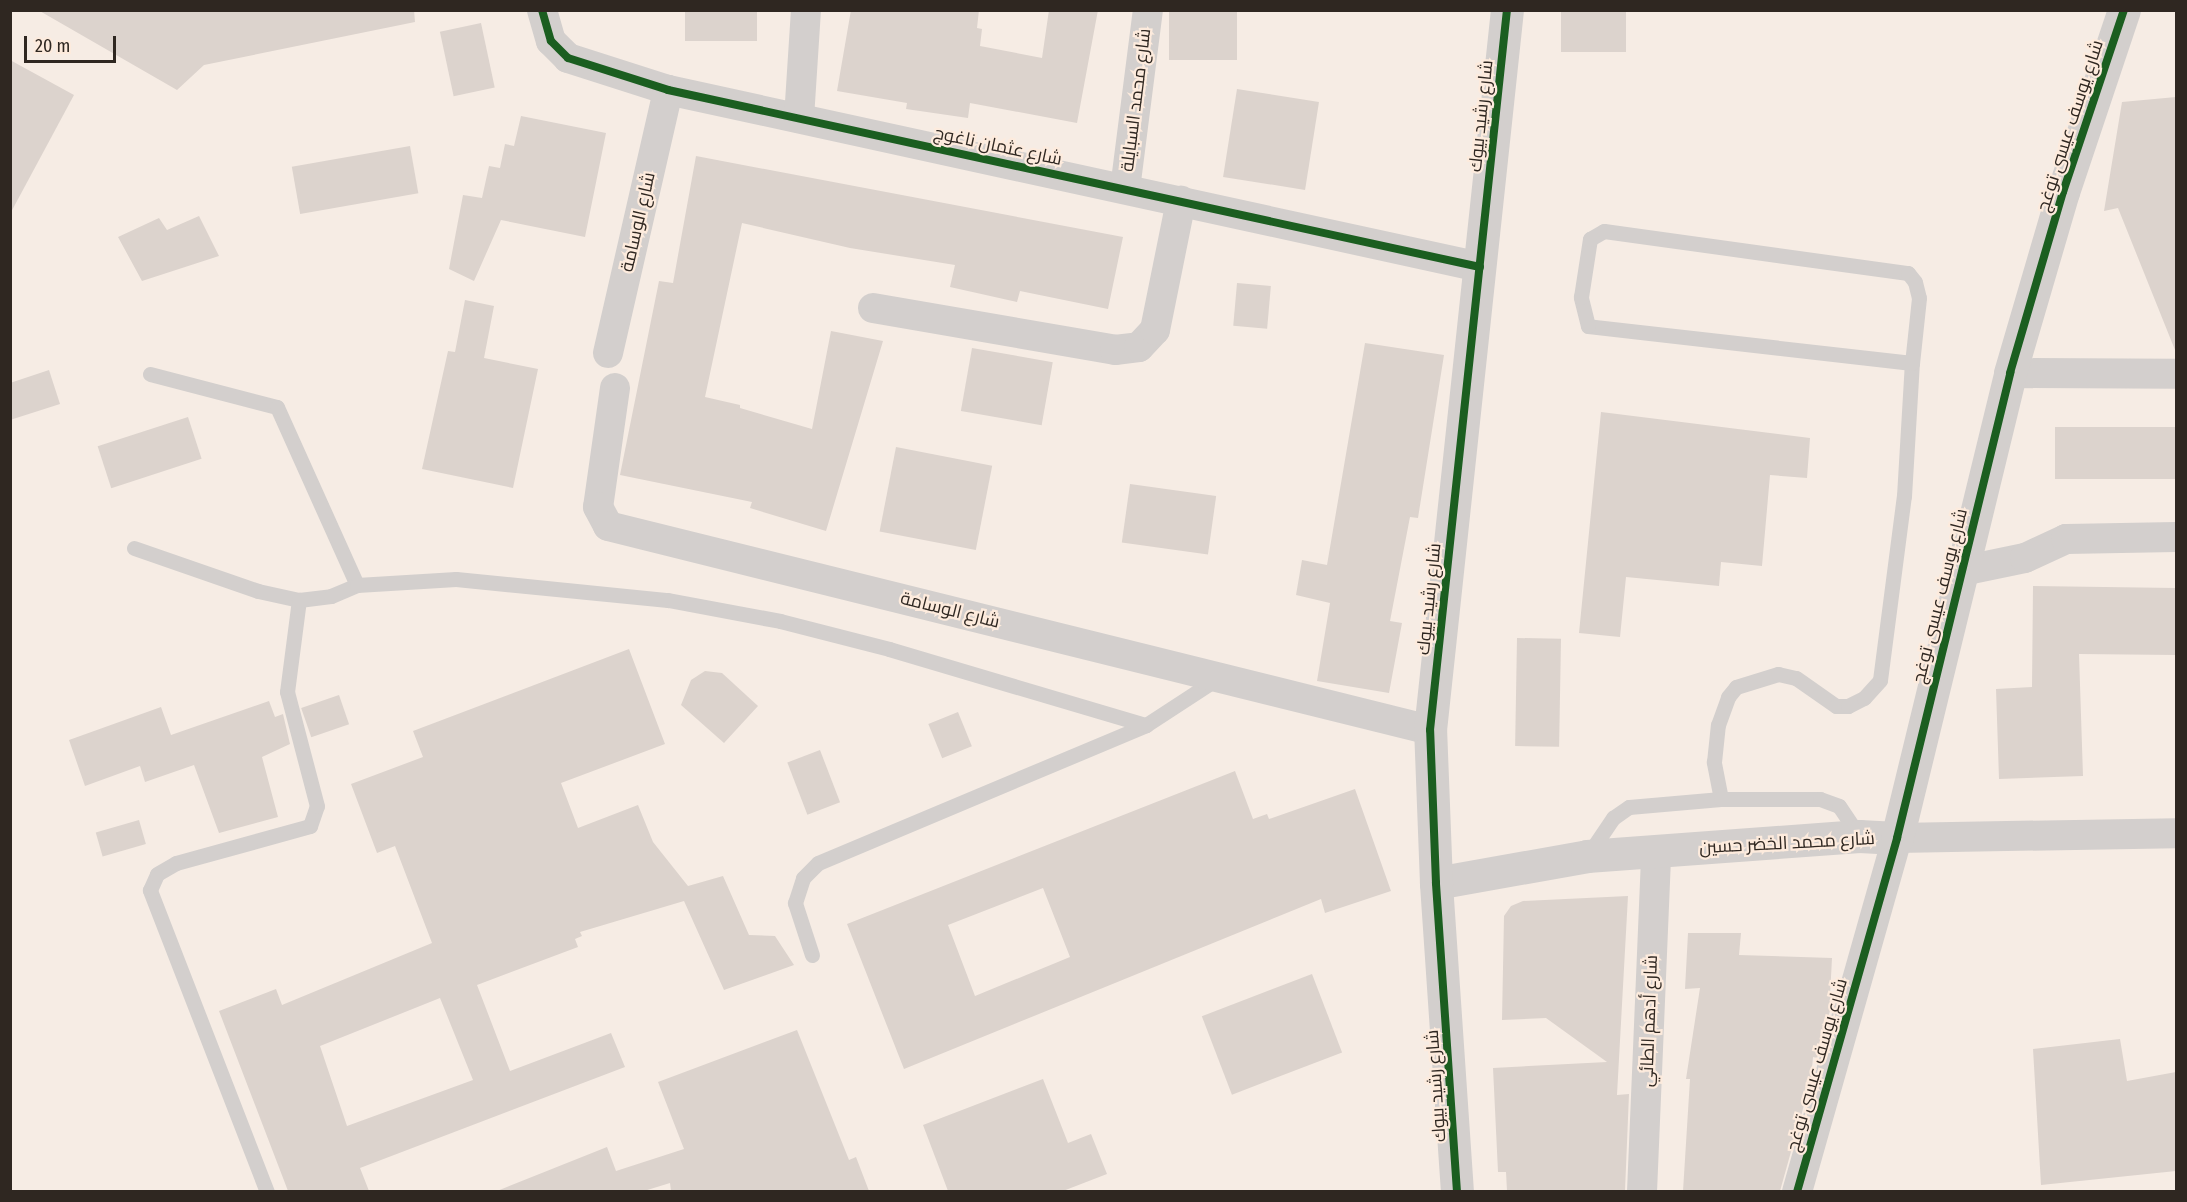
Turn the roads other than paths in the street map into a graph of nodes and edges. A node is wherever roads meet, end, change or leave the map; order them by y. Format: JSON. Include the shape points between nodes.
{"nodes":[{"id":1,"x":542,"y":10,"type":"edge"},
{"id":2,"x":806,"y":10,"type":"edge"},
{"id":3,"x":1148,"y":10,"type":"edge"},
{"id":4,"x":1507,"y":10,"type":"edge"},
{"id":5,"x":2124,"y":10,"type":"edge"},
{"id":6,"x":668,"y":90,"type":"junction"},
{"id":7,"x":799,"y":118,"type":"junction"},
{"id":8,"x":1125,"y":189,"type":"junction"},
{"id":9,"x":1181,"y":201,"type":"junction"},
{"id":10,"x":1480,"y":267,"type":"junction"},
{"id":11,"x":873,"y":308,"type":"dead end"},
{"id":12,"x":608,"y":353,"type":"dead end"},
{"id":13,"x":1912,"y":363,"type":"junction"},
{"id":14,"x":2010,"y":373,"type":"junction"},
{"id":15,"x":150,"y":374,"type":"dead end"},
{"id":16,"x":2176,"y":374,"type":"edge"},
{"id":17,"x":615,"y":388,"type":"dead end"},
{"id":18,"x":2176,"y":537,"type":"edge"},
{"id":19,"x":134,"y":548,"type":"dead end"},
{"id":20,"x":1962,"y":571,"type":"junction"},
{"id":21,"x":357,"y":585,"type":"junction"},
{"id":22,"x":299,"y":600,"type":"junction"},
{"id":23,"x":1218,"y":678,"type":"junction"},
{"id":24,"x":1146,"y":725,"type":"junction"},
{"id":25,"x":1430,"y":730,"type":"junction"},
{"id":26,"x":1721,"y":800,"type":"junction"},
{"id":27,"x":2176,"y":833,"type":"edge"},
{"id":28,"x":1859,"y":836,"type":"junction"},
{"id":29,"x":1897,"y":838,"type":"junction"},
{"id":30,"x":1656,"y":851,"type":"junction"},
{"id":31,"x":1587,"y":856,"type":"junction"},
{"id":32,"x":1436,"y":883,"type":"junction"},
{"id":33,"x":812,"y":955,"type":"dead end"},
{"id":34,"x":267,"y":1191,"type":"edge"},
{"id":35,"x":1457,"y":1191,"type":"edge"},
{"id":36,"x":1642,"y":1191,"type":"edge"},
{"id":37,"x":1797,"y":1191,"type":"edge"}],
"edges":[{"from":1,"to":6,"type":"street","name":"شارع عثمان ناغوج","via":[[551,41],[568,58]]},
{"from":2,"to":7,"type":"street"},
{"from":3,"to":8,"type":"street","name":"شارع محمد السبايلة"},
{"from":4,"to":10,"type":"street","name":"شارع رشيد بيوك"},
{"from":5,"to":14,"type":"street","name":"شارع يوسف عيسى توغج","via":[[2063,192]]},
{"from":6,"to":7,"type":"street","name":"شارع عثمان ناغوج"},
{"from":6,"to":12,"type":"street","name":"شارع الوسامة"},
{"from":7,"to":8,"type":"street","name":"شارع عثمان ناغوج"},
{"from":8,"to":9,"type":"street","name":"شارع عثمان ناغوج"},
{"from":9,"to":10,"type":"street","name":"شارع عثمان ناغوج"},
{"from":9,"to":11,"type":"street","via":[[1155,330],[1139,347],[1115,350]]},
{"from":10,"to":25,"type":"street","name":"شارع رشيد بيوك"},
{"from":13,"to":13,"type":"lane","via":[[1587,326],[1581,297],[1590,239],[1604,231],[1908,273],[1919,298]]},
{"from":13,"to":26,"type":"lane","via":[[1904,496],[1880,680],[1864,698],[1848,706],[1836,706],[1796,678],[1778,674],[1736,687],[1718,724],[1714,762]]},
{"from":14,"to":16,"type":"street"},
{"from":14,"to":20,"type":"street","name":"شارع يوسف عيسى توغج"},
{"from":15,"to":21,"type":"lane","via":[[277,407]]},
{"from":17,"to":23,"type":"street","name":"شارع الوسامة","via":[[598,507],[608,526]]},
{"from":18,"to":20,"type":"street","via":[[2066,539],[2025,558]]},
{"from":19,"to":22,"type":"lane","via":[[258,591]]},
{"from":20,"to":29,"type":"street","name":"شارع يوسف عيسى توغج"},
{"from":21,"to":22,"type":"lane","via":[[331,596]]},
{"from":21,"to":24,"type":"lane","via":[[456,579],[668,600],[780,621],[889,649]]},
{"from":22,"to":34,"type":"lane","via":[[287,692],[317,806],[310,826],[176,863],[157,874],[150,890]]},
{"from":23,"to":24,"type":"lane"},
{"from":23,"to":25,"type":"street","name":"شارع الوسامة"},
{"from":24,"to":33,"type":"lane","via":[[818,863],[803,878],[795,903]]},
{"from":25,"to":32,"type":"street","name":"شارع رشيد بيوك"},
{"from":26,"to":28,"type":"lane","via":[[1820,799],[1839,806]]},
{"from":26,"to":31,"type":"lane","via":[[1629,807],[1613,818]]},
{"from":27,"to":29,"type":"street","name":"شارع محمد الخضر حسين"},
{"from":28,"to":29,"type":"street","name":"شارع محمد الخضر حسين"},
{"from":28,"to":30,"type":"street","name":"شارع محمد الخضر حسين"},
{"from":29,"to":37,"type":"street","name":"شارع يوسف عيسى توغج"},
{"from":30,"to":31,"type":"street","name":"شارع محمد الخضر حسين"},
{"from":30,"to":36,"type":"street","name":"شارع أدهم الطائي"},
{"from":31,"to":32,"type":"street","name":"شارع محمد الخضر حسين"},
{"from":32,"to":35,"type":"street","name":"شارع رشيد بيوك"}]}
